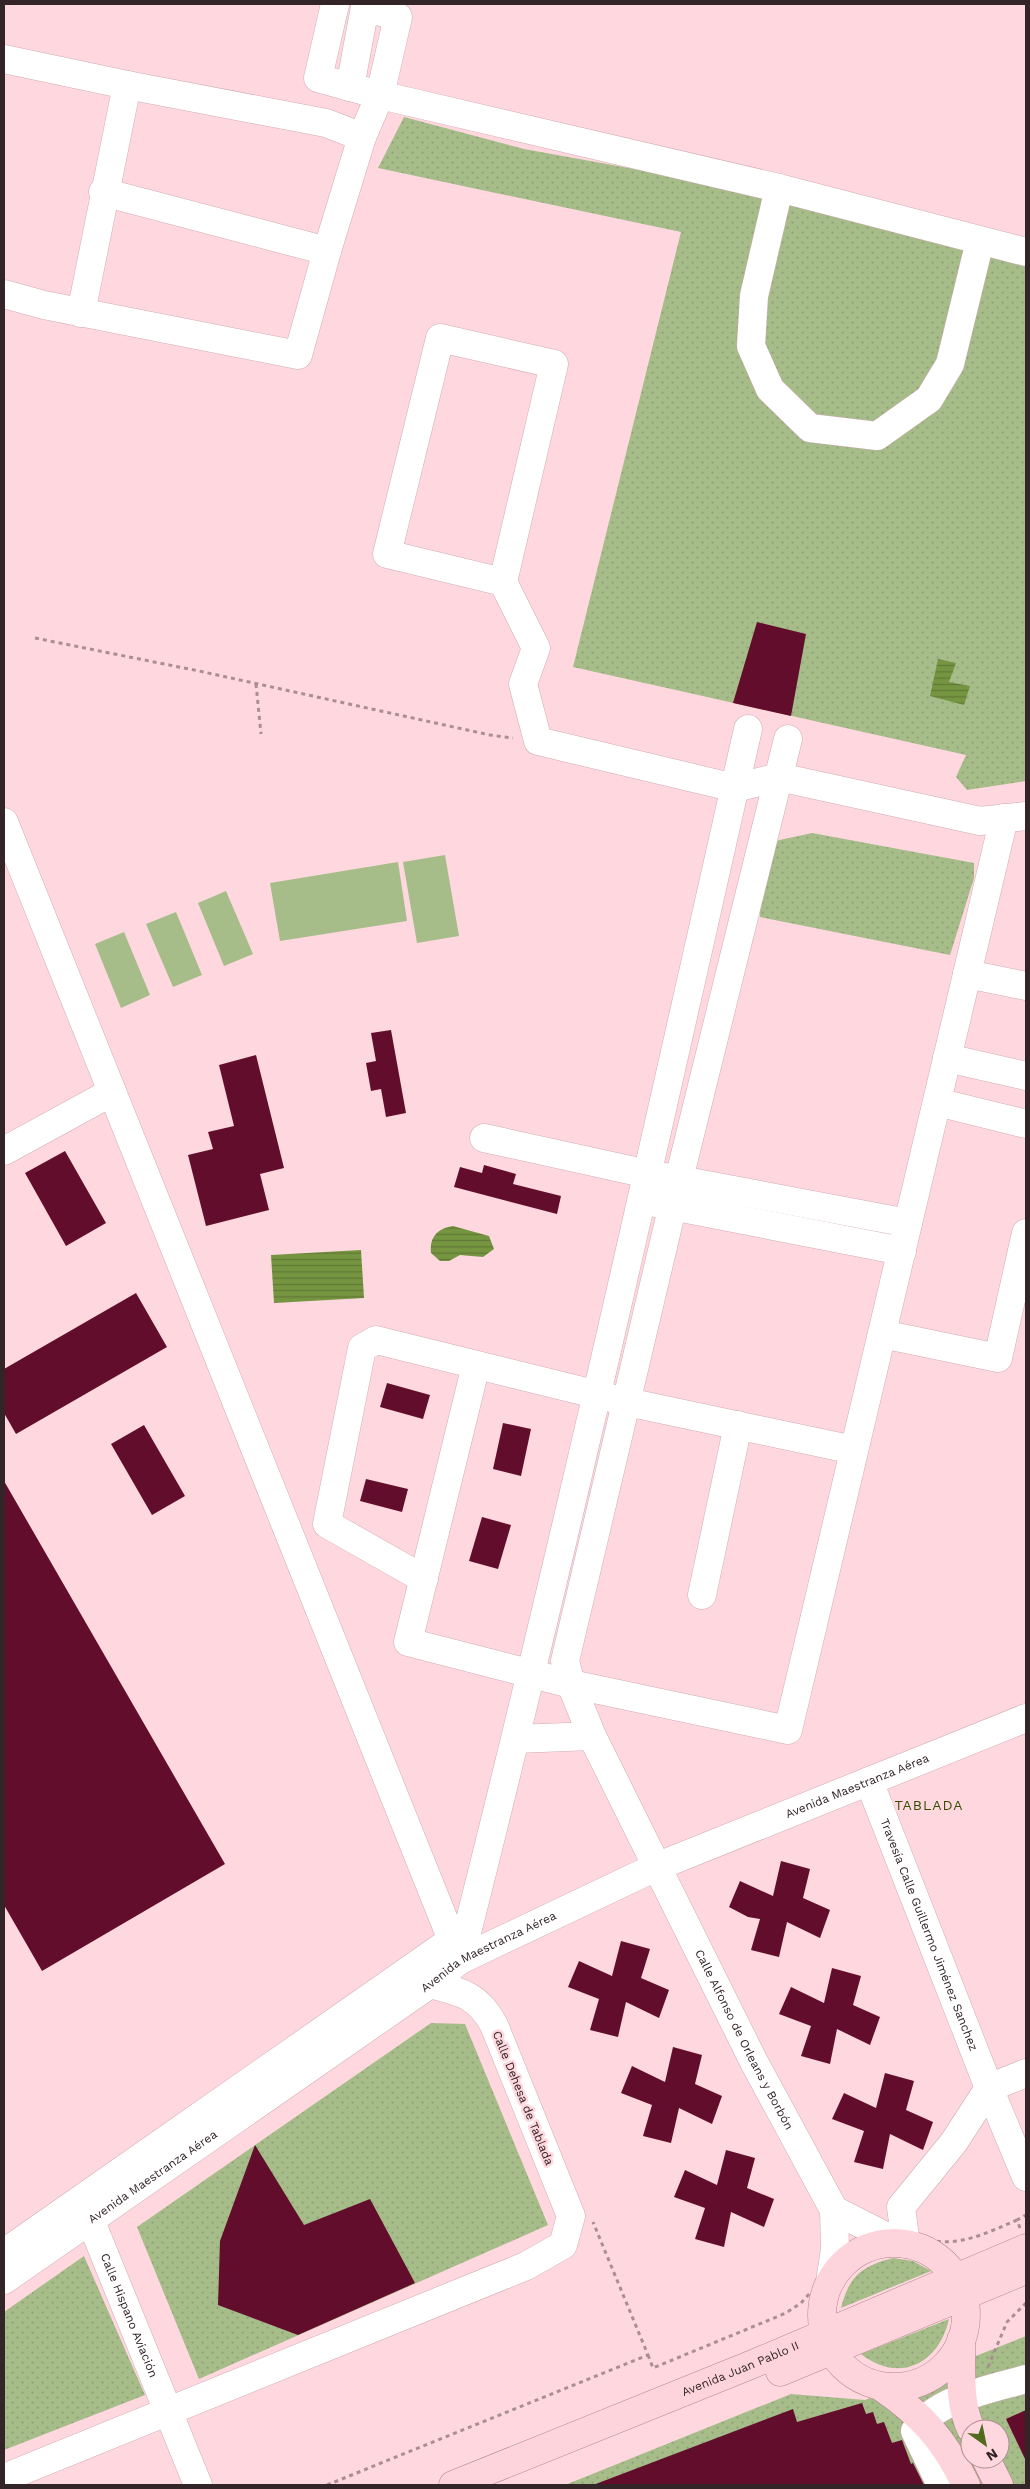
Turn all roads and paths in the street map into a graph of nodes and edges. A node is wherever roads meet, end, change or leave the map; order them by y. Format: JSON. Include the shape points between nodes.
{"nodes":[{"id":1,"x":335,"y":4,"type":"edge"},
{"id":2,"x":359,"y":6,"type":"edge"},
{"id":3,"x":4,"y":60,"type":"edge"},
{"id":4,"x":318,"y":78,"type":"junction"},
{"id":5,"x":127,"y":85,"type":"junction"},
{"id":6,"x":350,"y":87,"type":"junction"},
{"id":7,"x":380,"y":95,"type":"junction"},
{"id":8,"x":326,"y":123,"type":"junction"},
{"id":9,"x":362,"y":137,"type":"junction"},
{"id":10,"x":779,"y":188,"type":"junction"},
{"id":11,"x":103,"y":192,"type":"junction"},
{"id":12,"x":980,"y":241,"type":"junction"},
{"id":13,"x":327,"y":251,"type":"junction"},
{"id":14,"x":1026,"y":252,"type":"edge"},
{"id":15,"x":4,"y":294,"type":"edge"},
{"id":16,"x":80,"y":312,"type":"junction"},
{"id":17,"x":503,"y":582,"type":"junction"},
{"id":18,"x":35,"y":638,"type":"dead end"},
{"id":19,"x":256,"y":684,"type":"junction"},
{"id":20,"x":748,"y":729,"type":"dead end"},
{"id":21,"x":261,"y":734,"type":"dead end"},
{"id":22,"x":788,"y":739,"type":"dead end"},
{"id":23,"x":538,"y":741,"type":"junction"},
{"id":24,"x":779,"y":777,"type":"junction"},
{"id":25,"x":735,"y":788,"type":"junction"},
{"id":26,"x":1015,"y":817,"type":"edge"},
{"id":27,"x":4,"y":822,"type":"edge"},
{"id":28,"x":967,"y":974,"type":"junction"},
{"id":29,"x":1026,"y":986,"type":"edge"},
{"id":30,"x":947,"y":1058,"type":"junction"},
{"id":31,"x":1026,"y":1076,"type":"edge"},
{"id":32,"x":112,"y":1092,"type":"junction"},
{"id":33,"x":937,"y":1102,"type":"junction"},
{"id":34,"x":1026,"y":1124,"type":"edge"},
{"id":35,"x":484,"y":1138,"type":"dead end"},
{"id":36,"x":4,"y":1151,"type":"edge"},
{"id":37,"x":648,"y":1174,"type":"junction"},
{"id":38,"x":680,"y":1179,"type":"junction"},
{"id":39,"x":642,"y":1201,"type":"junction"},
{"id":40,"x":674,"y":1206,"type":"junction"},
{"id":41,"x":908,"y":1222,"type":"junction"},
{"id":42,"x":1026,"y":1233,"type":"edge"},
{"id":43,"x":902,"y":1251,"type":"junction"},
{"id":44,"x":882,"y":1334,"type":"junction"},
{"id":45,"x":476,"y":1365,"type":"junction"},
{"id":46,"x":597,"y":1394,"type":"junction"},
{"id":47,"x":627,"y":1402,"type":"junction"},
{"id":48,"x":738,"y":1425,"type":"junction"},
{"id":49,"x":854,"y":1450,"type":"junction"},
{"id":50,"x":424,"y":1580,"type":"junction"},
{"id":51,"x":702,"y":1595,"type":"dead end"},
{"id":52,"x":531,"y":1674,"type":"junction"},
{"id":53,"x":571,"y":1684,"type":"junction"},
{"id":54,"x":1026,"y":1718,"type":"edge"},
{"id":55,"x":592,"y":1736,"type":"junction"},
{"id":56,"x":516,"y":1739,"type":"junction"},
{"id":57,"x":869,"y":1781,"type":"junction"},
{"id":58,"x":656,"y":1867,"type":"junction"},
{"id":59,"x":456,"y":1950,"type":"junction"},
{"id":60,"x":430,"y":1984,"type":"junction"},
{"id":61,"x":1026,"y":2073,"type":"edge"},
{"id":62,"x":989,"y":2088,"type":"junction"},
{"id":63,"x":1026,"y":2177,"type":"edge"},
{"id":64,"x":834,"y":2210,"type":"junction"},
{"id":65,"x":90,"y":2218,"type":"junction"},
{"id":66,"x":902,"y":2243,"type":"junction"},
{"id":67,"x":1026,"y":2248,"type":"edge"},
{"id":68,"x":4,"y":2254,"type":"edge"},
{"id":69,"x":1026,"y":2270,"type":"edge"},
{"id":70,"x":4,"y":2280,"type":"edge"},
{"id":71,"x":830,"y":2282,"type":"junction"},
{"id":72,"x":960,"y":2287,"type":"junction"},
{"id":73,"x":961,"y":2340,"type":"junction"},
{"id":74,"x":828,"y":2343,"type":"junction"},
{"id":75,"x":1026,"y":2379,"type":"edge"},
{"id":76,"x":880,"y":2386,"type":"junction"},
{"id":77,"x":962,"y":2397,"type":"junction"},
{"id":78,"x":170,"y":2412,"type":"junction"},
{"id":79,"x":922,"y":2419,"type":"junction"},
{"id":80,"x":966,"y":2419,"type":"edge"},
{"id":81,"x":991,"y":2469,"type":"edge"},
{"id":82,"x":4,"y":2478,"type":"edge"},
{"id":83,"x":198,"y":2485,"type":"edge"},
{"id":84,"x":453,"y":2485,"type":"edge"},
{"id":85,"x":504,"y":2485,"type":"edge"},
{"id":86,"x":941,"y":2485,"type":"edge"},
{"id":87,"x":966,"y":2485,"type":"edge"},
{"id":88,"x":999,"y":2485,"type":"edge"}],
"edges":[{"from":1,"to":4,"type":"street"},
{"from":2,"to":6,"type":"street"},
{"from":2,"to":7,"type":"street","via":[[398,17]]},
{"from":3,"to":5,"type":"street"},
{"from":4,"to":6,"type":"street"},
{"from":4,"to":8,"type":"street"},
{"from":5,"to":8,"type":"street"},
{"from":5,"to":11,"type":"street"},
{"from":6,"to":7,"type":"street"},
{"from":7,"to":9,"type":"street"},
{"from":7,"to":10,"type":"street"},
{"from":8,"to":9,"type":"street"},
{"from":9,"to":13,"type":"street"},
{"from":10,"to":12,"type":"street"},
{"from":10,"to":12,"type":"street","via":[[754,296],[751,346],[770,389],[810,428],[876,436],[929,399],[950,364]]},
{"from":11,"to":13,"type":"street"},
{"from":11,"to":16,"type":"street"},
{"from":12,"to":14,"type":"street"},
{"from":13,"to":16,"type":"street","via":[[298,355]]},
{"from":15,"to":16,"type":"street"},
{"from":17,"to":17,"type":"street","via":[[554,364],[440,338],[387,554]]},
{"from":17,"to":23,"type":"street","via":[[536,648],[523,684]]},
{"from":18,"to":19,"type":"path"},
{"from":19,"to":21,"type":"path"},
{"from":19,"to":23,"type":"path","via":[[490,735]]},
{"from":20,"to":25,"type":"street"},
{"from":22,"to":24,"type":"street","name":"Calle Alfonso de Orleans y Borbón"},
{"from":23,"to":25,"type":"street"},
{"from":24,"to":25,"type":"street"},
{"from":24,"to":26,"type":"street","via":[[980,822]]},
{"from":24,"to":38,"type":"street","name":"Calle Alfonso de Orleans y Borbón"},
{"from":25,"to":37,"type":"street"},
{"from":26,"to":28,"type":"street"},
{"from":27,"to":32,"type":"street"},
{"from":28,"to":29,"type":"street"},
{"from":28,"to":30,"type":"street"},
{"from":30,"to":31,"type":"street"},
{"from":30,"to":33,"type":"street"},
{"from":32,"to":36,"type":"street"},
{"from":32,"to":59,"type":"street"},
{"from":33,"to":34,"type":"street"},
{"from":33,"to":41,"type":"street"},
{"from":35,"to":37,"type":"street"},
{"from":37,"to":38,"type":"street"},
{"from":37,"to":39,"type":"street"},
{"from":38,"to":40,"type":"street","name":"Calle Alfonso de Orleans y Borbón"},
{"from":38,"to":41,"type":"street"},
{"from":39,"to":40,"type":"street"},
{"from":39,"to":46,"type":"street"},
{"from":40,"to":43,"type":"street"},
{"from":40,"to":47,"type":"street","name":"Calle Alfonso de Orleans y Borbón"},
{"from":41,"to":43,"type":"street"},
{"from":42,"to":44,"type":"street","via":[[998,1358]]},
{"from":43,"to":44,"type":"street"},
{"from":44,"to":49,"type":"street"},
{"from":45,"to":46,"type":"street"},
{"from":45,"to":50,"type":"street"},
{"from":45,"to":50,"type":"street","via":[[376,1340],[362,1348],[327,1524]]},
{"from":46,"to":47,"type":"street"},
{"from":46,"to":52,"type":"street"},
{"from":47,"to":48,"type":"street"},
{"from":47,"to":53,"type":"street","name":"Calle Alfonso de Orleans y Borbón","via":[[565,1661]]},
{"from":48,"to":49,"type":"street"},
{"from":48,"to":51,"type":"street"},
{"from":49,"to":53,"type":"street","via":[[788,1730]]},
{"from":50,"to":52,"type":"street","via":[[408,1642]]},
{"from":52,"to":53,"type":"street"},
{"from":52,"to":56,"type":"street"},
{"from":53,"to":55,"type":"street","name":"Calle Alfonso de Orleans y Borbón"},
{"from":54,"to":57,"type":"street","name":"Avenida Maestranza Aérea"},
{"from":55,"to":56,"type":"street"},
{"from":55,"to":58,"type":"street","name":"Calle Alfonso de Orleans y Borbón"},
{"from":56,"to":59,"type":"street"},
{"from":57,"to":58,"type":"street","name":"Avenida Maestranza Aérea"},
{"from":57,"to":62,"type":"street","name":"Travesía Calle Guillermo Jiménez Sanchez"},
{"from":58,"to":59,"type":"street","name":"Avenida Maestranza Aérea"},
{"from":58,"to":64,"type":"street","name":"Calle Alfonso de Orleans y Borbón","via":[[754,2062]]},
{"from":59,"to":60,"type":"street","name":"Avenida Maestranza Aérea"},
{"from":59,"to":68,"type":"street"},
{"from":60,"to":65,"type":"street","name":"Avenida Maestranza Aérea"},
{"from":60,"to":78,"type":"street","name":"Calle Dehesa de Tablada","via":[[461,1992],[484,2008],[494,2025],[571,2216],[564,2245],[526,2266]]},
{"from":61,"to":62,"type":"street"},
{"from":62,"to":63,"type":"street","name":"Travesía Calle Guillermo Jiménez Sanchez"},
{"from":62,"to":66,"type":"street","via":[[954,2142],[901,2207]]},
{"from":64,"to":66,"type":"street"},
{"from":64,"to":71,"type":"street","name":"Calle Alfonso de Orleans y Borbón","via":[[835,2249]]},
{"from":65,"to":70,"type":"street","name":"Avenida Maestranza Aérea"},
{"from":65,"to":78,"type":"street","name":"Calle Hispano Aviación"},
{"from":66,"to":71,"type":"main road","via":[[876,2245],[857,2252],[841,2265]]},
{"from":66,"to":72,"type":"main road","via":[[920,2247],[941,2260]]},
{"from":67,"to":72,"type":"main road","name":"Avenida Juan Pablo II"},
{"from":69,"to":72,"type":"main road","name":"Avenida Juan Pablo II"},
{"from":71,"to":74,"type":"main road","via":[[822,2316]]},
{"from":72,"to":73,"type":"main road","via":[[966,2318]]},
{"from":72,"to":74,"type":"main road","name":"Avenida Juan Pablo II"},
{"from":73,"to":76,"type":"main road","via":[[948,2362],[929,2378],[905,2386]]},
{"from":73,"to":77,"type":"main road"},
{"from":74,"to":76,"type":"main road","via":[[845,2368]]},
{"from":74,"to":84,"type":"main road","name":"Avenida Juan Pablo II"},
{"from":74,"to":85,"type":"main road","name":"Avenida Juan Pablo II"},
{"from":75,"to":77,"type":"street"},
{"from":76,"to":79,"type":"main road","via":[[911,2407]]},
{"from":77,"to":79,"type":"street"},
{"from":77,"to":80,"type":"main road"},
{"from":78,"to":82,"type":"street"},
{"from":78,"to":83,"type":"street","name":"Calle Hispano Aviación"},
{"from":79,"to":86,"type":"street","via":[[915,2431]]},
{"from":79,"to":87,"type":"main road","via":[[952,2456]]},
{"from":81,"to":88,"type":"main road"}]}
